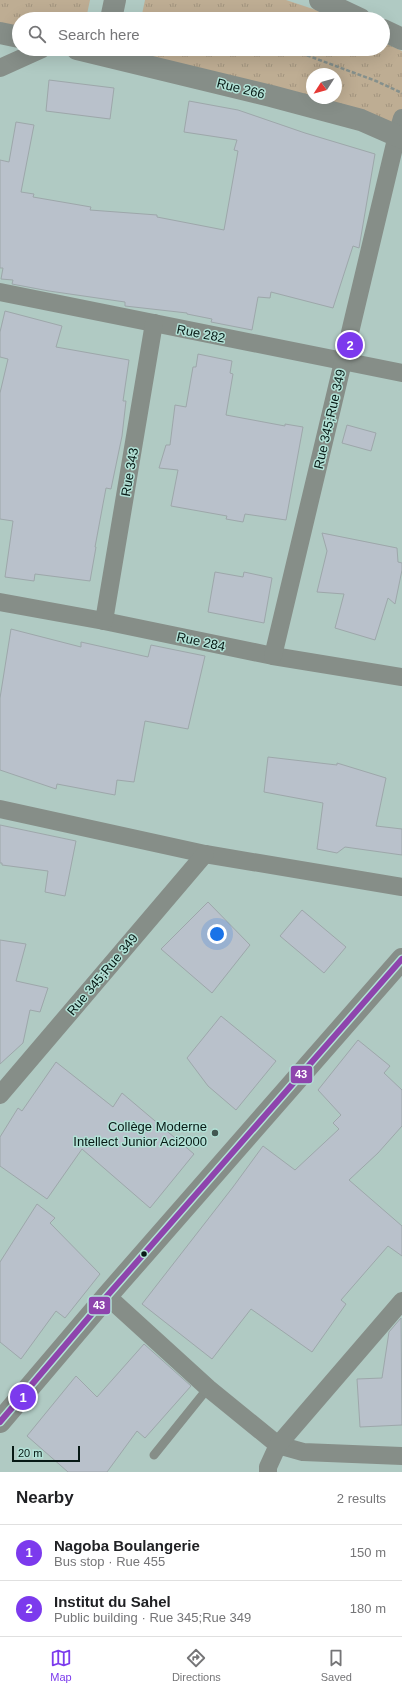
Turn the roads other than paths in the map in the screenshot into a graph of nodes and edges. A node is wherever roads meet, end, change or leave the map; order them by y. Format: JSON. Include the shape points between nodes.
{"nodes":[{"id":1,"x":115,"y":0,"type":"edge"},
{"id":2,"x":320,"y":0,"type":"edge"},
{"id":3,"x":112,"y":12,"type":"edge"},
{"id":4,"x":345,"y":12,"type":"edge"},
{"id":5,"x":0,"y":33,"type":"edge"},
{"id":6,"x":390,"y":34,"type":"edge"},
{"id":7,"x":12,"y":36,"type":"edge"},
{"id":8,"x":402,"y":40,"type":"edge"},
{"id":9,"x":27,"y":56,"type":"edge"},
{"id":10,"x":120,"y":56,"type":"edge"},
{"id":11,"x":0,"y":68,"type":"edge"},
{"id":12,"x":400,"y":130,"type":"edge"},
{"id":13,"x":0,"y":292,"type":"edge"},
{"id":14,"x":154,"y":323,"type":"junction"},
{"id":15,"x":343,"y":361,"type":"junction"},
{"id":16,"x":402,"y":373,"type":"edge"},
{"id":17,"x":0,"y":602,"type":"edge"},
{"id":18,"x":104,"y":621,"type":"junction"},
{"id":19,"x":273,"y":656,"type":"junction"},
{"id":20,"x":402,"y":677,"type":"edge"},
{"id":21,"x":0,"y":809,"type":"edge"},
{"id":22,"x":205,"y":854,"type":"junction"},
{"id":23,"x":402,"y":887,"type":"edge"},
{"id":24,"x":402,"y":959,"type":"edge"},
{"id":25,"x":0,"y":1094,"type":"edge"},
{"id":26,"x":107,"y":1296,"type":"junction"},
{"id":27,"x":402,"y":1301,"type":"edge"},
{"id":28,"x":208,"y":1388,"type":"junction"},
{"id":29,"x":0,"y":1422,"type":"edge"},
{"id":30,"x":278,"y":1445,"type":"junction"},
{"id":31,"x":154,"y":1455,"type":"dead end"},
{"id":32,"x":402,"y":1456,"type":"edge"},
{"id":33,"x":268,"y":1472,"type":"edge"}],
"edges":[{"from":1,"to":3,"type":"street"},
{"from":2,"to":4,"type":"street"},
{"from":5,"to":7,"type":"street"},
{"from":6,"to":8,"type":"street"},
{"from":9,"to":11,"type":"street"},
{"from":10,"to":12,"type":"street","name":"Rue 266"},
{"from":12,"to":15,"type":"street","name":"Rue 345;Rue 349"},
{"from":13,"to":14,"type":"street","name":"Rue 282"},
{"from":14,"to":15,"type":"street","name":"Rue 282"},
{"from":14,"to":18,"type":"street","name":"Rue 343"},
{"from":15,"to":16,"type":"street","name":"Rue 282"},
{"from":15,"to":19,"type":"street","name":"Rue 345;Rue 349"},
{"from":17,"to":18,"type":"street","name":"Rue 284"},
{"from":18,"to":19,"type":"street","name":"Rue 284"},
{"from":19,"to":20,"type":"street","name":"Rue 284"},
{"from":21,"to":22,"type":"street"},
{"from":22,"to":23,"type":"street"},
{"from":22,"to":25,"type":"street","name":"Rue 345;Rue 349"},
{"from":24,"to":26,"type":"street"},
{"from":26,"to":28,"type":"street"},
{"from":26,"to":29,"type":"street"},
{"from":27,"to":30,"type":"street"},
{"from":28,"to":30,"type":"street"},
{"from":28,"to":31,"type":"lane"},
{"from":30,"to":32,"type":"street","via":[[303,1452]]},
{"from":30,"to":33,"type":"street"}]}
